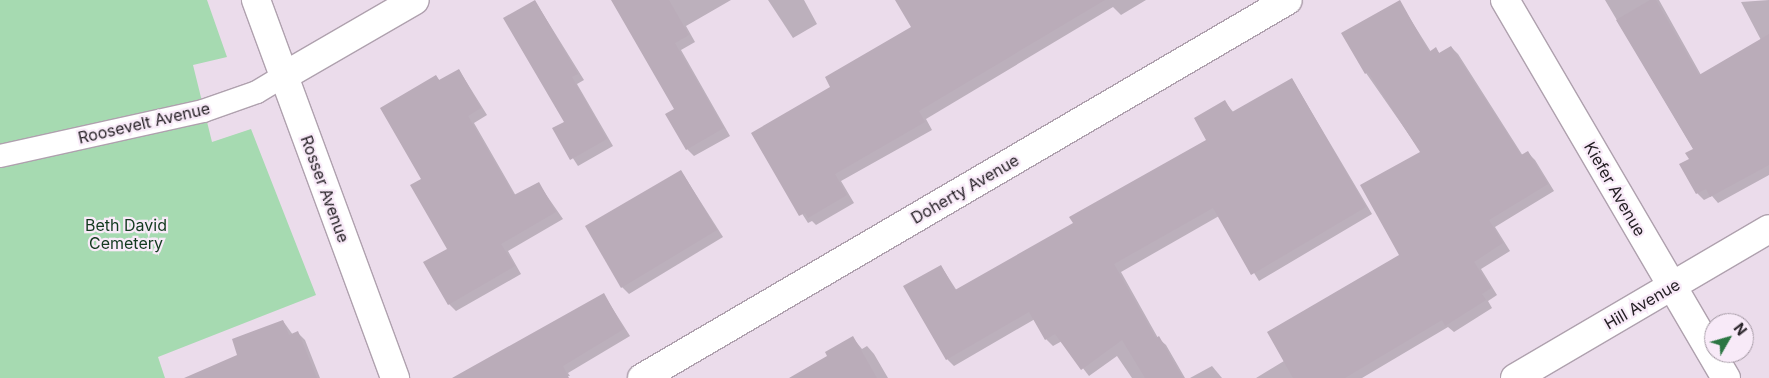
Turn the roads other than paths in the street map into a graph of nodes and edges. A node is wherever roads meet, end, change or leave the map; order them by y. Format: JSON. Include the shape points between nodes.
{"nodes":[{"id":1,"x":256,"y":0,"type":"edge"},
{"id":2,"x":415,"y":0,"type":"edge"},
{"id":3,"x":1288,"y":0,"type":"edge"},
{"id":4,"x":1504,"y":0,"type":"edge"},
{"id":5,"x":284,"y":76,"type":"junction"},
{"id":6,"x":0,"y":156,"type":"edge"},
{"id":7,"x":1769,"y":229,"type":"edge"},
{"id":8,"x":1672,"y":286,"type":"junction"},
{"id":9,"x":395,"y":378,"type":"edge"},
{"id":10,"x":642,"y":378,"type":"edge"},
{"id":11,"x":1515,"y":378,"type":"edge"},
{"id":12,"x":1726,"y":378,"type":"edge"}],
"edges":[{"from":1,"to":5,"type":"street","name":"Rosser Avenue"},
{"from":2,"to":5,"type":"street"},
{"from":3,"to":10,"type":"street","name":"Doherty Avenue"},
{"from":4,"to":8,"type":"street","name":"Kiefer Avenue"},
{"from":5,"to":6,"type":"lane","name":"Roosevelt Avenue","via":[[256,92],[203,111]]},
{"from":5,"to":9,"type":"street","name":"Rosser Avenue"},
{"from":7,"to":8,"type":"street","name":"Hill Avenue"},
{"from":8,"to":11,"type":"street","name":"Hill Avenue"},
{"from":8,"to":12,"type":"street","name":"Kiefer Avenue"}]}
